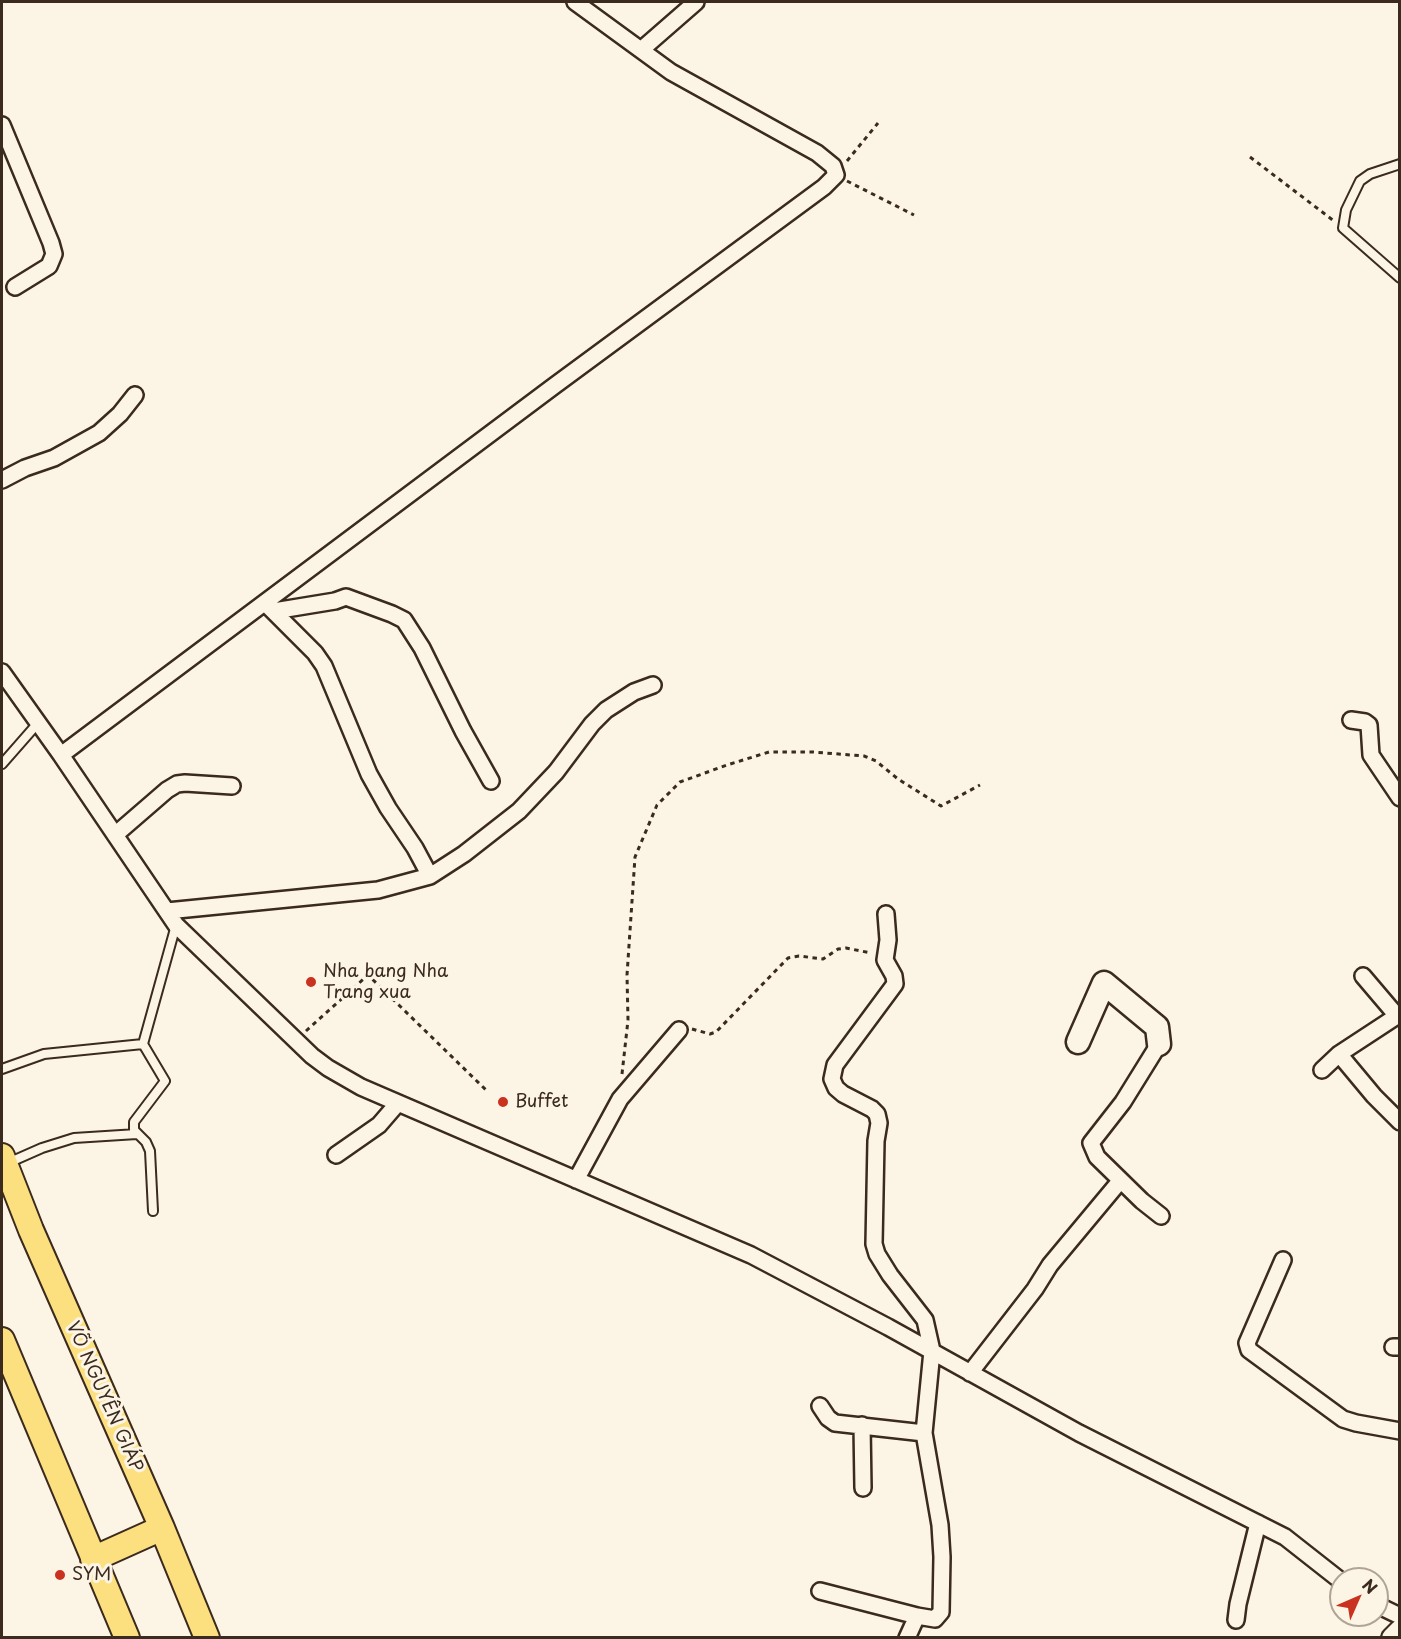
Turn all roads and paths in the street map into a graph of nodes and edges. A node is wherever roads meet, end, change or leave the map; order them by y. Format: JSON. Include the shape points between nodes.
{"nodes":[{"id":1,"x":575,"y":2,"type":"edge"},
{"id":2,"x":696,"y":2,"type":"edge"},
{"id":3,"x":641,"y":50,"type":"junction"},
{"id":4,"x":878,"y":123,"type":"dead end"},
{"id":5,"x":2,"y":125,"type":"edge"},
{"id":6,"x":1250,"y":157,"type":"dead end"},
{"id":7,"x":1400,"y":164,"type":"edge"},
{"id":8,"x":836,"y":175,"type":"junction"},
{"id":9,"x":914,"y":215,"type":"dead end"},
{"id":10,"x":1343,"y":228,"type":"junction"},
{"id":11,"x":1400,"y":278,"type":"edge"},
{"id":12,"x":15,"y":286,"type":"dead end"},
{"id":13,"x":135,"y":395,"type":"dead end"},
{"id":14,"x":2,"y":480,"type":"edge"},
{"id":15,"x":270,"y":607,"type":"junction"},
{"id":16,"x":2,"y":672,"type":"edge"},
{"id":17,"x":653,"y":685,"type":"dead end"},
{"id":18,"x":1351,"y":720,"type":"dead end"},
{"id":19,"x":38,"y":723,"type":"junction"},
{"id":20,"x":61,"y":755,"type":"junction"},
{"id":21,"x":2,"y":764,"type":"edge"},
{"id":22,"x":491,"y":781,"type":"dead end"},
{"id":23,"x":232,"y":786,"type":"dead end"},
{"id":24,"x":980,"y":786,"type":"dead end"},
{"id":25,"x":1400,"y":798,"type":"edge"},
{"id":26,"x":115,"y":835,"type":"junction"},
{"id":27,"x":430,"y":876,"type":"junction"},
{"id":28,"x":166,"y":911,"type":"junction"},
{"id":29,"x":886,"y":914,"type":"dead end"},
{"id":30,"x":176,"y":925,"type":"junction"},
{"id":31,"x":885,"y":960,"type":"junction"},
{"id":32,"x":1364,"y":976,"type":"dead end"},
{"id":33,"x":1398,"y":1015,"type":"edge"},
{"id":34,"x":680,"y":1030,"type":"joint"},
{"id":35,"x":296,"y":1040,"type":"junction"},
{"id":36,"x":1078,"y":1042,"type":"dead end"},
{"id":37,"x":143,"y":1044,"type":"junction"},
{"id":38,"x":1160,"y":1044,"type":"joint"},
{"id":39,"x":1339,"y":1054,"type":"junction"},
{"id":40,"x":2,"y":1057,"type":"edge"},
{"id":41,"x":4,"y":1068,"type":"edge"},
{"id":42,"x":1322,"y":1070,"type":"dead end"},
{"id":43,"x":486,"y":1090,"type":"dead end"},
{"id":44,"x":620,"y":1100,"type":"junction"},
{"id":45,"x":398,"y":1103,"type":"junction"},
{"id":46,"x":1400,"y":1122,"type":"edge"},
{"id":47,"x":137,"y":1134,"type":"junction"},
{"id":48,"x":336,"y":1155,"type":"dead end"},
{"id":49,"x":3,"y":1160,"type":"edge"},
{"id":50,"x":576,"y":1180,"type":"junction"},
{"id":51,"x":1120,"y":1181,"type":"junction"},
{"id":52,"x":153,"y":1211,"type":"dead end"},
{"id":53,"x":1161,"y":1216,"type":"dead end"},
{"id":54,"x":1283,"y":1260,"type":"dead end"},
{"id":55,"x":2,"y":1340,"type":"edge"},
{"id":56,"x":932,"y":1351,"type":"junction"},
{"id":57,"x":970,"y":1373,"type":"junction"},
{"id":58,"x":820,"y":1406,"type":"dead end"},
{"id":59,"x":862,"y":1425,"type":"junction"},
{"id":60,"x":1400,"y":1431,"type":"edge"},
{"id":61,"x":924,"y":1432,"type":"junction"},
{"id":62,"x":863,"y":1488,"type":"dead end"},
{"id":63,"x":1258,"y":1523,"type":"junction"},
{"id":64,"x":162,"y":1528,"type":"junction"},
{"id":65,"x":93,"y":1559,"type":"junction"},
{"id":66,"x":1329,"y":1571,"type":"edge"},
{"id":67,"x":820,"y":1591,"type":"dead end"},
{"id":68,"x":917,"y":1616,"type":"junction"},
{"id":69,"x":1236,"y":1620,"type":"dead end"},
{"id":70,"x":1400,"y":1630,"type":"edge"},
{"id":71,"x":127,"y":1638,"type":"edge"},
{"id":72,"x":207,"y":1638,"type":"edge"},
{"id":73,"x":907,"y":1638,"type":"edge"},
{"id":74,"x":1392,"y":1638,"type":"edge"}],
"edges":[{"from":1,"to":3,"type":"street"},
{"from":2,"to":3,"type":"street"},
{"from":3,"to":8,"type":"street","via":[[670,72],[817,153],[833,166]]},
{"from":4,"to":8,"type":"path"},
{"from":5,"to":12,"type":"street","via":[[54,254],[49,266]]},
{"from":6,"to":10,"type":"path"},
{"from":7,"to":10,"type":"lane","via":[[1360,181],[1346,210]]},
{"from":8,"to":9,"type":"path"},
{"from":8,"to":15,"type":"street","via":[[563,379]]},
{"from":10,"to":11,"type":"lane"},
{"from":13,"to":14,"type":"street","via":[[99,433]]},
{"from":15,"to":20,"type":"street"},
{"from":15,"to":22,"type":"street","via":[[346,597],[404,620]]},
{"from":15,"to":27,"type":"street","via":[[324,666],[369,774]]},
{"from":16,"to":19,"type":"street"},
{"from":17,"to":27,"type":"street","via":[[606,710],[519,811],[464,855]]},
{"from":18,"to":25,"type":"street","via":[[1370,725],[1371,755]]},
{"from":19,"to":20,"type":"street"},
{"from":19,"to":21,"type":"lane"},
{"from":20,"to":26,"type":"street"},
{"from":23,"to":26,"type":"street","via":[[177,784]]},
{"from":24,"to":44,"type":"path","via":[[941,806],[876,761],[864,756],[813,752],[769,752],[680,782],[657,805],[635,856],[628,1020]]},
{"from":26,"to":28,"type":"street"},
{"from":27,"to":28,"type":"street","via":[[378,890]]},
{"from":28,"to":30,"type":"street"},
{"from":29,"to":31,"type":"street"},
{"from":30,"to":35,"type":"street"},
{"from":30,"to":37,"type":"lane"},
{"from":31,"to":34,"type":"path","via":[[846,948],[823,958],[788,958],[716,1032],[683,1027]]},
{"from":31,"to":56,"type":"street","via":[[895,984],[835,1065],[832,1079],[843,1094],[877,1114],[874,1244],[890,1275],[925,1320]]},
{"from":32,"to":33,"type":"street"},
{"from":33,"to":39,"type":"street"},
{"from":34,"to":44,"type":"street"},
{"from":35,"to":43,"type":"path","via":[[368,975]]},
{"from":35,"to":45,"type":"street","via":[[344,1078]]},
{"from":36,"to":38,"type":"main road","via":[[1104,982],[1157,1027]]},
{"from":37,"to":41,"type":"lane","via":[[44,1054]]},
{"from":37,"to":47,"type":"lane","via":[[165,1081],[134,1122]]},
{"from":38,"to":51,"type":"street","via":[[1091,1143],[1097,1157]]},
{"from":39,"to":42,"type":"street"},
{"from":39,"to":46,"type":"street"},
{"from":40,"to":41,"type":"lane"},
{"from":44,"to":50,"type":"street"},
{"from":45,"to":48,"type":"street","via":[[379,1125]]},
{"from":45,"to":50,"type":"street"},
{"from":47,"to":49,"type":"lane","via":[[75,1138]]},
{"from":47,"to":52,"type":"lane","via":[[149,1146]]},
{"from":49,"to":64,"type":"main road","name":"VÕ NGUYÊN GIÁP"},
{"from":50,"to":56,"type":"street","via":[[751,1255]]},
{"from":51,"to":53,"type":"street"},
{"from":51,"to":57,"type":"street","via":[[1050,1264]]},
{"from":54,"to":60,"type":"street","via":[[1247,1343],[1249,1350],[1343,1419]]},
{"from":55,"to":65,"type":"main road"},
{"from":56,"to":57,"type":"street"},
{"from":56,"to":61,"type":"street"},
{"from":57,"to":63,"type":"street"},
{"from":58,"to":59,"type":"street","via":[[831,1421]]},
{"from":59,"to":61,"type":"street"},
{"from":59,"to":62,"type":"street"},
{"from":61,"to":68,"type":"street","via":[[940,1525],[941,1612],[935,1619]]},
{"from":63,"to":66,"type":"street","via":[[1286,1537]]},
{"from":63,"to":69,"type":"street"},
{"from":64,"to":65,"type":"main road"},
{"from":64,"to":72,"type":"main road","name":"VÕ NGUYÊN GIÁP"},
{"from":65,"to":71,"type":"main road"},
{"from":67,"to":68,"type":"street"},
{"from":68,"to":73,"type":"street"},
{"from":70,"to":74,"type":"street"}]}
